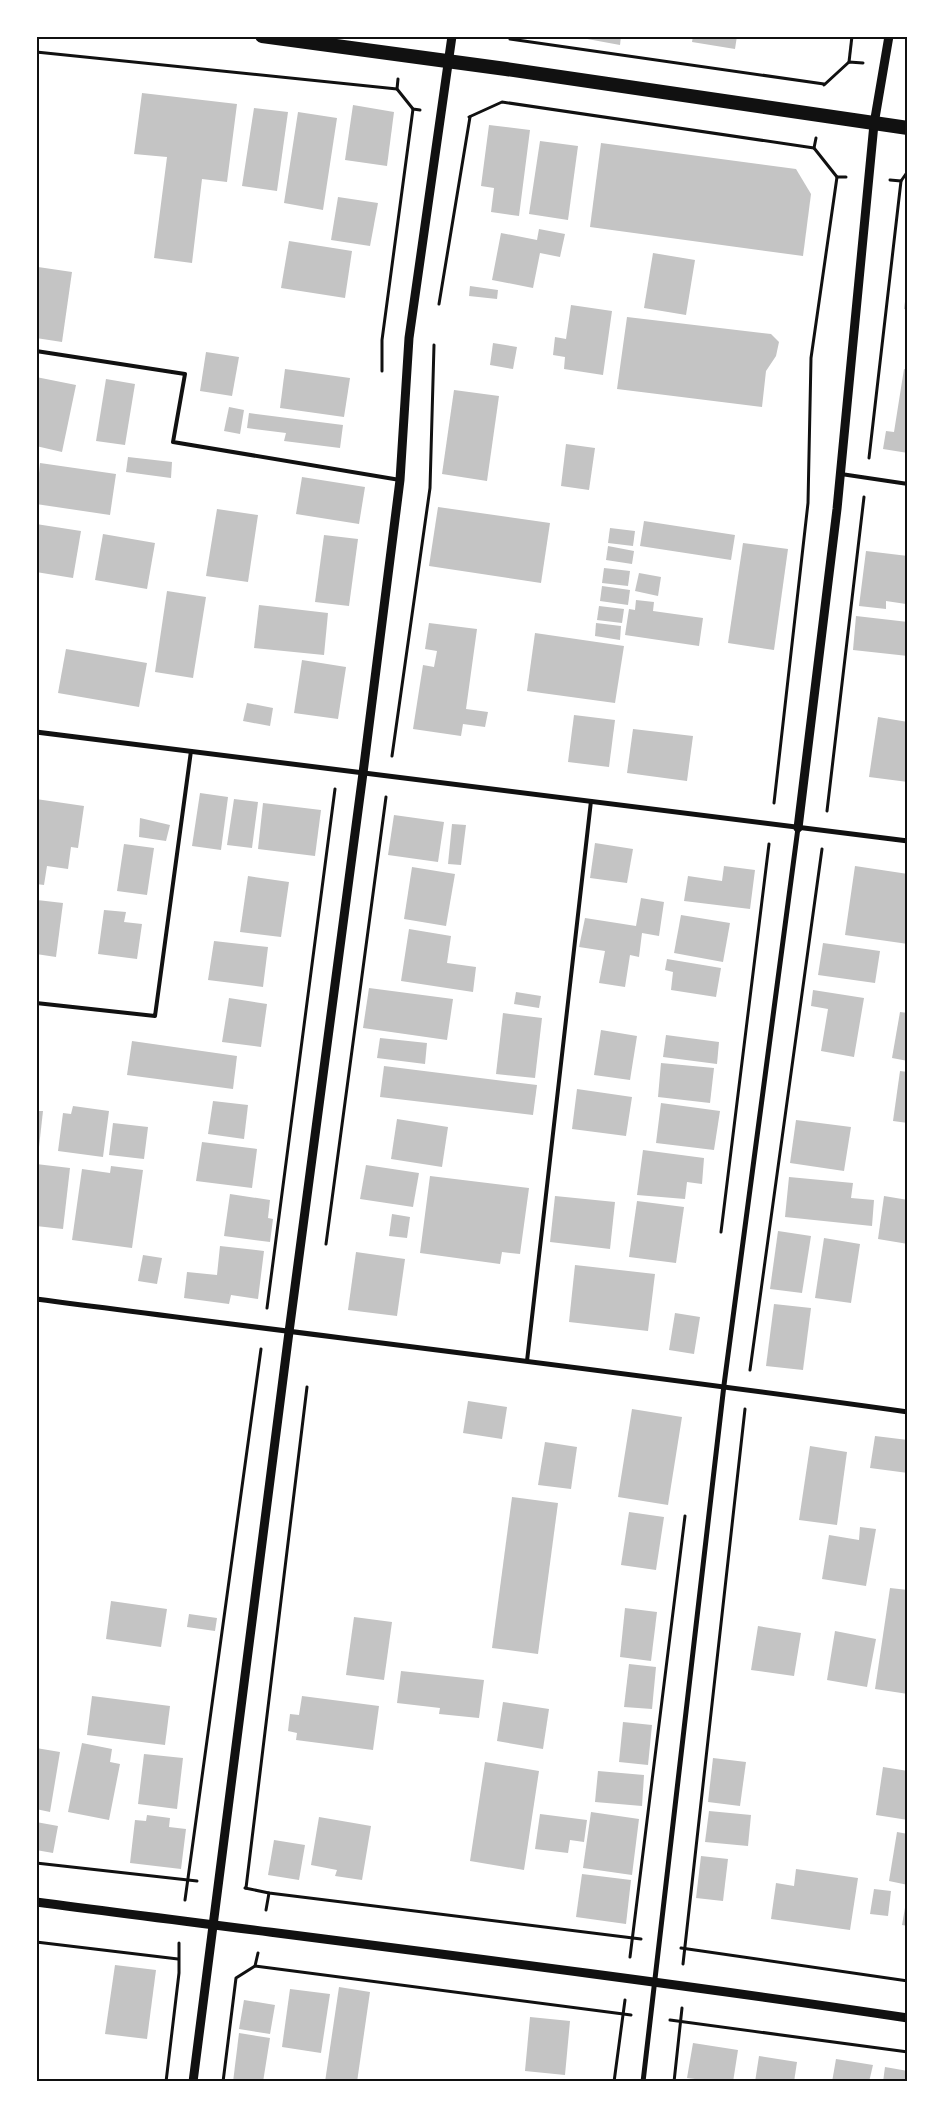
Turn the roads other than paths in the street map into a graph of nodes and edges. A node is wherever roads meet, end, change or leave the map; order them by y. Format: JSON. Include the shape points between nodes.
{"nodes":[{"id":1,"x":262,"y":36,"type":"edge"},
{"id":2,"x":452,"y":36,"type":"edge"},
{"id":3,"x":889,"y":36,"type":"edge"},
{"id":4,"x":448,"y":61,"type":"junction"},
{"id":5,"x":874,"y":124,"type":"junction"},
{"id":6,"x":908,"y":128,"type":"edge"},
{"id":7,"x":36,"y":351,"type":"edge"},
{"id":8,"x":840,"y":474,"type":"junction"},
{"id":9,"x":400,"y":480,"type":"junction"},
{"id":10,"x":908,"y":484,"type":"edge"},
{"id":11,"x":36,"y":732,"type":"edge"},
{"id":12,"x":191,"y":751,"type":"junction"},
{"id":13,"x":364,"y":774,"type":"junction"},
{"id":14,"x":591,"y":801,"type":"junction"},
{"id":15,"x":798,"y":828,"type":"junction"},
{"id":16,"x":908,"y":841,"type":"edge"},
{"id":17,"x":36,"y":1003,"type":"edge"},
{"id":18,"x":36,"y":1299,"type":"edge"},
{"id":19,"x":289,"y":1332,"type":"junction"},
{"id":20,"x":527,"y":1361,"type":"junction"},
{"id":21,"x":724,"y":1385,"type":"junction"},
{"id":22,"x":908,"y":1412,"type":"edge"},
{"id":23,"x":36,"y":1902,"type":"edge"},
{"id":24,"x":213,"y":1925,"type":"junction"},
{"id":25,"x":656,"y":1982,"type":"junction"},
{"id":26,"x":908,"y":2018,"type":"edge"},
{"id":27,"x":193,"y":2082,"type":"edge"},
{"id":28,"x":643,"y":2082,"type":"edge"}],
"edges":[{"from":1,"to":4,"type":"highway"},
{"from":2,"to":4,"type":"street"},
{"from":3,"to":5,"type":"street"},
{"from":4,"to":5,"type":"highway"},
{"from":4,"to":9,"type":"street","via":[[409,338]]},
{"from":5,"to":6,"type":"highway"},
{"from":5,"to":8,"type":"street"},
{"from":7,"to":9,"type":"lane","via":[[185,374],[173,442]]},
{"from":8,"to":10,"type":"lane"},
{"from":8,"to":15,"type":"street"},
{"from":9,"to":13,"type":"street"},
{"from":11,"to":12,"type":"street"},
{"from":12,"to":13,"type":"street"},
{"from":12,"to":17,"type":"lane","via":[[155,1016]]},
{"from":13,"to":14,"type":"street"},
{"from":13,"to":19,"type":"street"},
{"from":14,"to":15,"type":"street"},
{"from":14,"to":20,"type":"lane"},
{"from":15,"to":16,"type":"street"},
{"from":15,"to":21,"type":"street"},
{"from":18,"to":19,"type":"street"},
{"from":19,"to":20,"type":"street"},
{"from":19,"to":24,"type":"street"},
{"from":20,"to":21,"type":"street"},
{"from":21,"to":22,"type":"street"},
{"from":21,"to":25,"type":"street","via":[[658,1942]]},
{"from":23,"to":24,"type":"street"},
{"from":24,"to":25,"type":"street"},
{"from":24,"to":27,"type":"street"},
{"from":25,"to":26,"type":"street"},
{"from":25,"to":28,"type":"street"}]}
